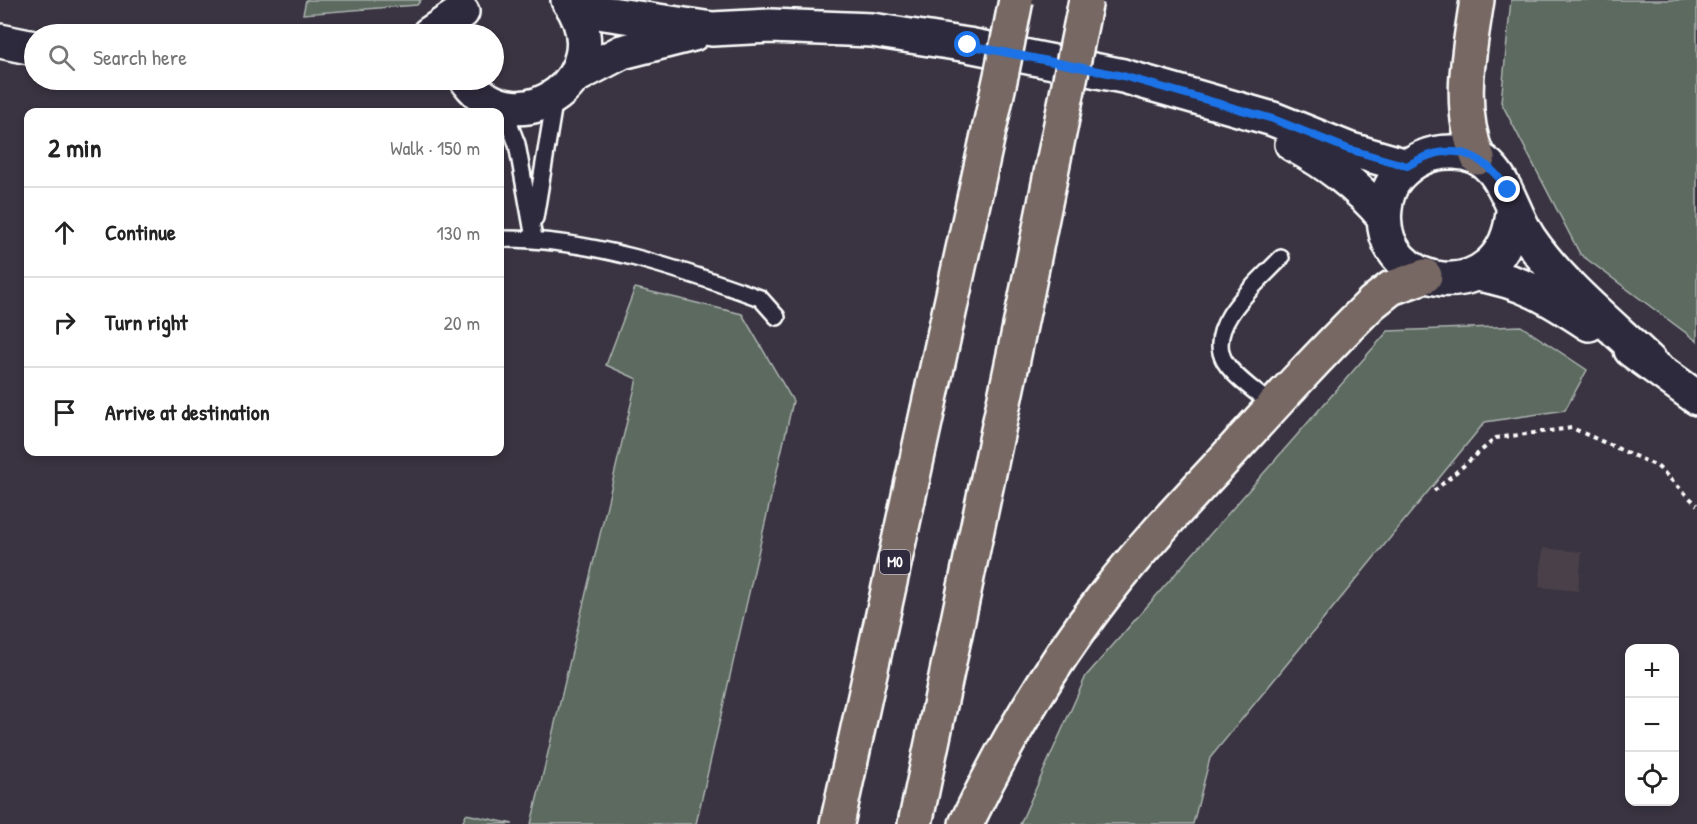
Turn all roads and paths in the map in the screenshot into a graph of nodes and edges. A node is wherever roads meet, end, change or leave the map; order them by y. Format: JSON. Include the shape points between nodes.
{"nodes":[{"id":1,"x":568,"y":0,"type":"edge"},
{"id":2,"x":1006,"y":0,"type":"edge"},
{"id":3,"x":1016,"y":0,"type":"edge"},
{"id":4,"x":1086,"y":0,"type":"edge"},
{"id":5,"x":1477,"y":0,"type":"edge"},
{"id":6,"x":463,"y":16,"type":"edge"},
{"id":7,"x":448,"y":24,"type":"edge"},
{"id":8,"x":712,"y":29,"type":"junction"},
{"id":9,"x":0,"y":41,"type":"edge"},
{"id":10,"x":24,"y":46,"type":"edge"},
{"id":11,"x":1002,"y":72,"type":"junction"},
{"id":12,"x":565,"y":87,"type":"junction"},
{"id":13,"x":476,"y":90,"type":"edge"},
{"id":14,"x":502,"y":105,"type":"junction"},
{"id":15,"x":1216,"y":105,"type":"junction"},
{"id":16,"x":503,"y":108,"type":"edge"},
{"id":17,"x":504,"y":110,"type":"edge"},
{"id":18,"x":1478,"y":158,"type":"junction"},
{"id":19,"x":1407,"y":166,"type":"junction"},
{"id":20,"x":1513,"y":211,"type":"junction"},
{"id":21,"x":1384,"y":217,"type":"junction"},
{"id":22,"x":534,"y":231,"type":"junction"},
{"id":23,"x":504,"y":238,"type":"edge"},
{"id":24,"x":1281,"y":258,"type":"dead end"},
{"id":25,"x":1477,"y":273,"type":"junction"},
{"id":26,"x":1425,"y":276,"type":"junction"},
{"id":27,"x":777,"y":317,"type":"dead end"},
{"id":28,"x":1649,"y":361,"type":"junction"},
{"id":29,"x":1697,"y":398,"type":"edge"},
{"id":30,"x":1273,"y":406,"type":"junction"},
{"id":31,"x":1434,"y":491,"type":"dead end"},
{"id":32,"x":1697,"y":505,"type":"edge"},
{"id":33,"x":837,"y":824,"type":"edge"},
{"id":34,"x":915,"y":824,"type":"edge"},
{"id":35,"x":966,"y":824,"type":"edge"}],
"edges":[{"from":1,"to":8,"type":"main road","via":[[604,13]]},
{"from":1,"to":12,"type":"main road","via":[[577,12],[584,50]]},
{"from":2,"to":11,"type":"highway","bridge":true},
{"from":3,"to":11,"type":"highway","number":"M0","bridge":true},
{"from":4,"to":34,"type":"highway","bridge":true},
{"from":5,"to":18,"type":"highway","via":[[1465,103],[1469,136]]},
{"from":6,"to":7,"type":"main road"},
{"from":8,"to":12,"type":"main road","via":[[622,52]]},
{"from":8,"to":15,"type":"main road","via":[[770,26],[919,36],[1123,76]]},
{"from":9,"to":10,"type":"main road"},
{"from":11,"to":33,"type":"highway","number":"M0"},
{"from":12,"to":14,"type":"main road","via":[[534,105]]},
{"from":12,"to":22,"type":"lane"},
{"from":13,"to":14,"type":"main road"},
{"from":14,"to":16,"type":"lane"},
{"from":15,"to":19,"type":"main road","via":[[1273,119],[1348,149]]},
{"from":15,"to":21,"type":"main road","via":[[1339,172]]},
{"from":17,"to":22,"type":"lane","via":[[517,144]]},
{"from":18,"to":19,"type":"main road","via":[[1460,152],[1441,152],[1423,156]]},
{"from":18,"to":20,"type":"main road","via":[[1508,190]]},
{"from":19,"to":21,"type":"main road","via":[[1386,198]]},
{"from":20,"to":25,"type":"main road","via":[[1512,230],[1504,248],[1493,263]]},
{"from":20,"to":28,"type":"main road","via":[[1547,263]]},
{"from":21,"to":26,"type":"main road","via":[[1387,236],[1396,253]]},
{"from":22,"to":23,"type":"lane"},
{"from":22,"to":27,"type":"lane","via":[[730,287],[760,298]]},
{"from":24,"to":30,"type":"lane","via":[[1232,312],[1220,339],[1222,355],[1232,370]]},
{"from":25,"to":26,"type":"main road","via":[[1460,279]]},
{"from":25,"to":28,"type":"main road","via":[[1524,285]]},
{"from":26,"to":30,"type":"highway","via":[[1391,288],[1372,303]]},
{"from":28,"to":29,"type":"main road"},
{"from":30,"to":35,"type":"highway","via":[[1105,595],[1021,717]]},
{"from":31,"to":32,"type":"path","via":[[1496,438],[1572,428],[1657,466]]}]}
